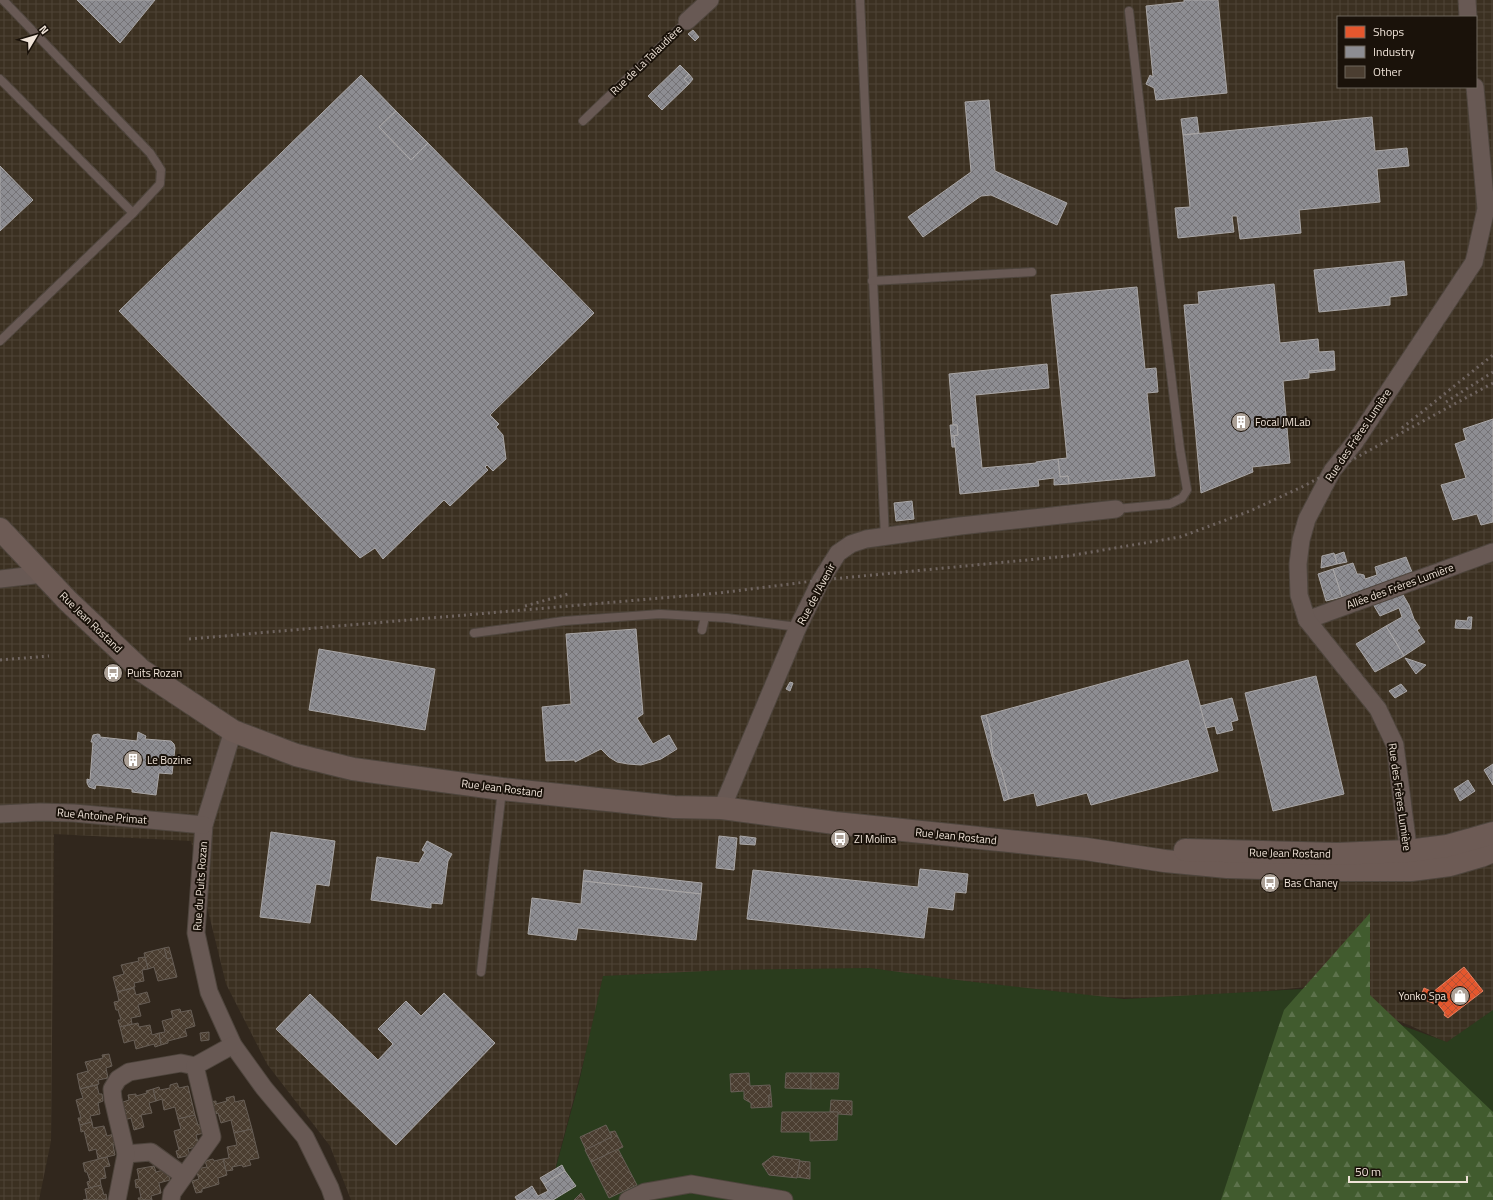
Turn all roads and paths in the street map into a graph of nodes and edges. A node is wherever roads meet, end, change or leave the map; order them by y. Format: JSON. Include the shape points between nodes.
{"nodes":[{"id":1,"x":3,"y":0,"type":"edge"},
{"id":2,"x":710,"y":0,"type":"edge"},
{"id":3,"x":860,"y":0,"type":"edge"},
{"id":4,"x":1467,"y":0,"type":"edge"},
{"id":5,"x":1129,"y":11,"type":"dead end"},
{"id":6,"x":1468,"y":16,"type":"edge"},
{"id":7,"x":688,"y":21,"type":"joint"},
{"id":8,"x":0,"y":79,"type":"edge"},
{"id":9,"x":1475,"y":88,"type":"edge"},
{"id":10,"x":583,"y":121,"type":"dead end"},
{"id":11,"x":133,"y":213,"type":"junction"},
{"id":12,"x":1032,"y":272,"type":"dead end"},
{"id":13,"x":872,"y":281,"type":"junction"},
{"id":14,"x":0,"y":341,"type":"edge"},
{"id":15,"x":1116,"y":509,"type":"joint"},
{"id":16,"x":0,"y":529,"type":"edge"},
{"id":17,"x":885,"y":537,"type":"junction"},
{"id":18,"x":1493,"y":552,"type":"edge"},
{"id":19,"x":43,"y":574,"type":"junction"},
{"id":20,"x":0,"y":579,"type":"edge"},
{"id":21,"x":704,"y":617,"type":"junction"},
{"id":22,"x":1307,"y":620,"type":"junction"},
{"id":23,"x":798,"y":627,"type":"junction"},
{"id":24,"x":702,"y":630,"type":"dead end"},
{"id":25,"x":474,"y":633,"type":"dead end"},
{"id":26,"x":233,"y":731,"type":"junction"},
{"id":27,"x":502,"y":789,"type":"junction"},
{"id":28,"x":722,"y":808,"type":"junction"},
{"id":29,"x":0,"y":814,"type":"edge"},
{"id":30,"x":204,"y":825,"type":"junction"},
{"id":31,"x":1493,"y":833,"type":"edge"},
{"id":32,"x":1493,"y":851,"type":"edge"},
{"id":33,"x":1409,"y":860,"type":"junction"},
{"id":34,"x":481,"y":972,"type":"dead end"},
{"id":35,"x":233,"y":1045,"type":"junction"},
{"id":36,"x":195,"y":1066,"type":"junction"},
{"id":37,"x":126,"y":1154,"type":"junction"},
{"id":38,"x":184,"y":1176,"type":"junction"},
{"id":39,"x":117,"y":1200,"type":"edge"},
{"id":40,"x":172,"y":1200,"type":"edge"},
{"id":41,"x":334,"y":1200,"type":"edge"},
{"id":42,"x":628,"y":1200,"type":"edge"},
{"id":43,"x":784,"y":1200,"type":"edge"}],
"edges":[{"from":1,"to":11,"type":"lane","via":[[150,153],[161,170],[160,184]]},
{"from":2,"to":7,"type":"street","name":"Rue de La Talaudière"},
{"from":3,"to":13,"type":"lane"},
{"from":4,"to":6,"type":"street"},
{"from":5,"to":15,"type":"lane","via":[[1180,449],[1187,490],[1182,498],[1170,504]]},
{"from":7,"to":10,"type":"lane","name":"Rue de La Talaudière"},
{"from":8,"to":11,"type":"lane"},
{"from":9,"to":22,"type":"street","name":"Rue des Frères Lumière","via":[[1486,209],[1474,262],[1355,442],[1332,471],[1306,519],[1298,564],[1299,595]]},
{"from":11,"to":14,"type":"lane"},
{"from":12,"to":13,"type":"lane"},
{"from":13,"to":17,"type":"lane"},
{"from":15,"to":17,"type":"street","name":"Rue de l'Avenir"},
{"from":16,"to":19,"type":"main road","name":"Rue Jean Rostand"},
{"from":17,"to":23,"type":"street","name":"Rue de l'Avenir","via":[[851,544],[838,553],[821,580]]},
{"from":18,"to":22,"type":"street","name":"Allée des Frères Lumière"},
{"from":19,"to":20,"type":"street"},
{"from":19,"to":26,"type":"main road","name":"Rue Jean Rostand","via":[[140,670]]},
{"from":21,"to":23,"type":"lane"},
{"from":21,"to":24,"type":"lane"},
{"from":21,"to":25,"type":"lane","via":[[660,614],[564,621]]},
{"from":22,"to":33,"type":"street","name":"Rue des Frères Lumière","via":[[1378,709],[1395,745]]},
{"from":23,"to":28,"type":"street","name":"Rue de l'Avenir"},
{"from":26,"to":27,"type":"main road","name":"Rue Jean Rostand","via":[[296,755],[353,769]]},
{"from":26,"to":30,"type":"street","name":"Rue du Puits Rozan"},
{"from":27,"to":28,"type":"main road","name":"Rue Jean Rostand","via":[[674,807]]},
{"from":27,"to":34,"type":"lane"},
{"from":28,"to":33,"type":"main road","name":"Rue Jean Rostand","via":[[835,823],[1086,848],[1337,854]]},
{"from":29,"to":30,"type":"street","name":"Rue Antoine Primat","via":[[74,813]]},
{"from":30,"to":35,"type":"street","name":"Rue du Puits Rozan","via":[[196,933],[209,992]]},
{"from":31,"to":33,"type":"main road","name":"Rue Jean Rostand"},
{"from":32,"to":33,"type":"main road","name":"Rue Jean Rostand","via":[[1450,865]]},
{"from":35,"to":36,"type":"street"},
{"from":35,"to":41,"type":"street","name":"Rue du Puits Rozan","via":[[264,1088],[305,1137]]},
{"from":36,"to":37,"type":"street","via":[[180,1063],[129,1072],[118,1079],[112,1089],[113,1099]]},
{"from":36,"to":38,"type":"street","via":[[212,1137]]},
{"from":37,"to":38,"type":"street","via":[[151,1152]]},
{"from":37,"to":39,"type":"street"},
{"from":38,"to":40,"type":"street","via":[[172,1193]]},
{"from":42,"to":43,"type":"street","via":[[645,1192],[691,1184]]}]}
